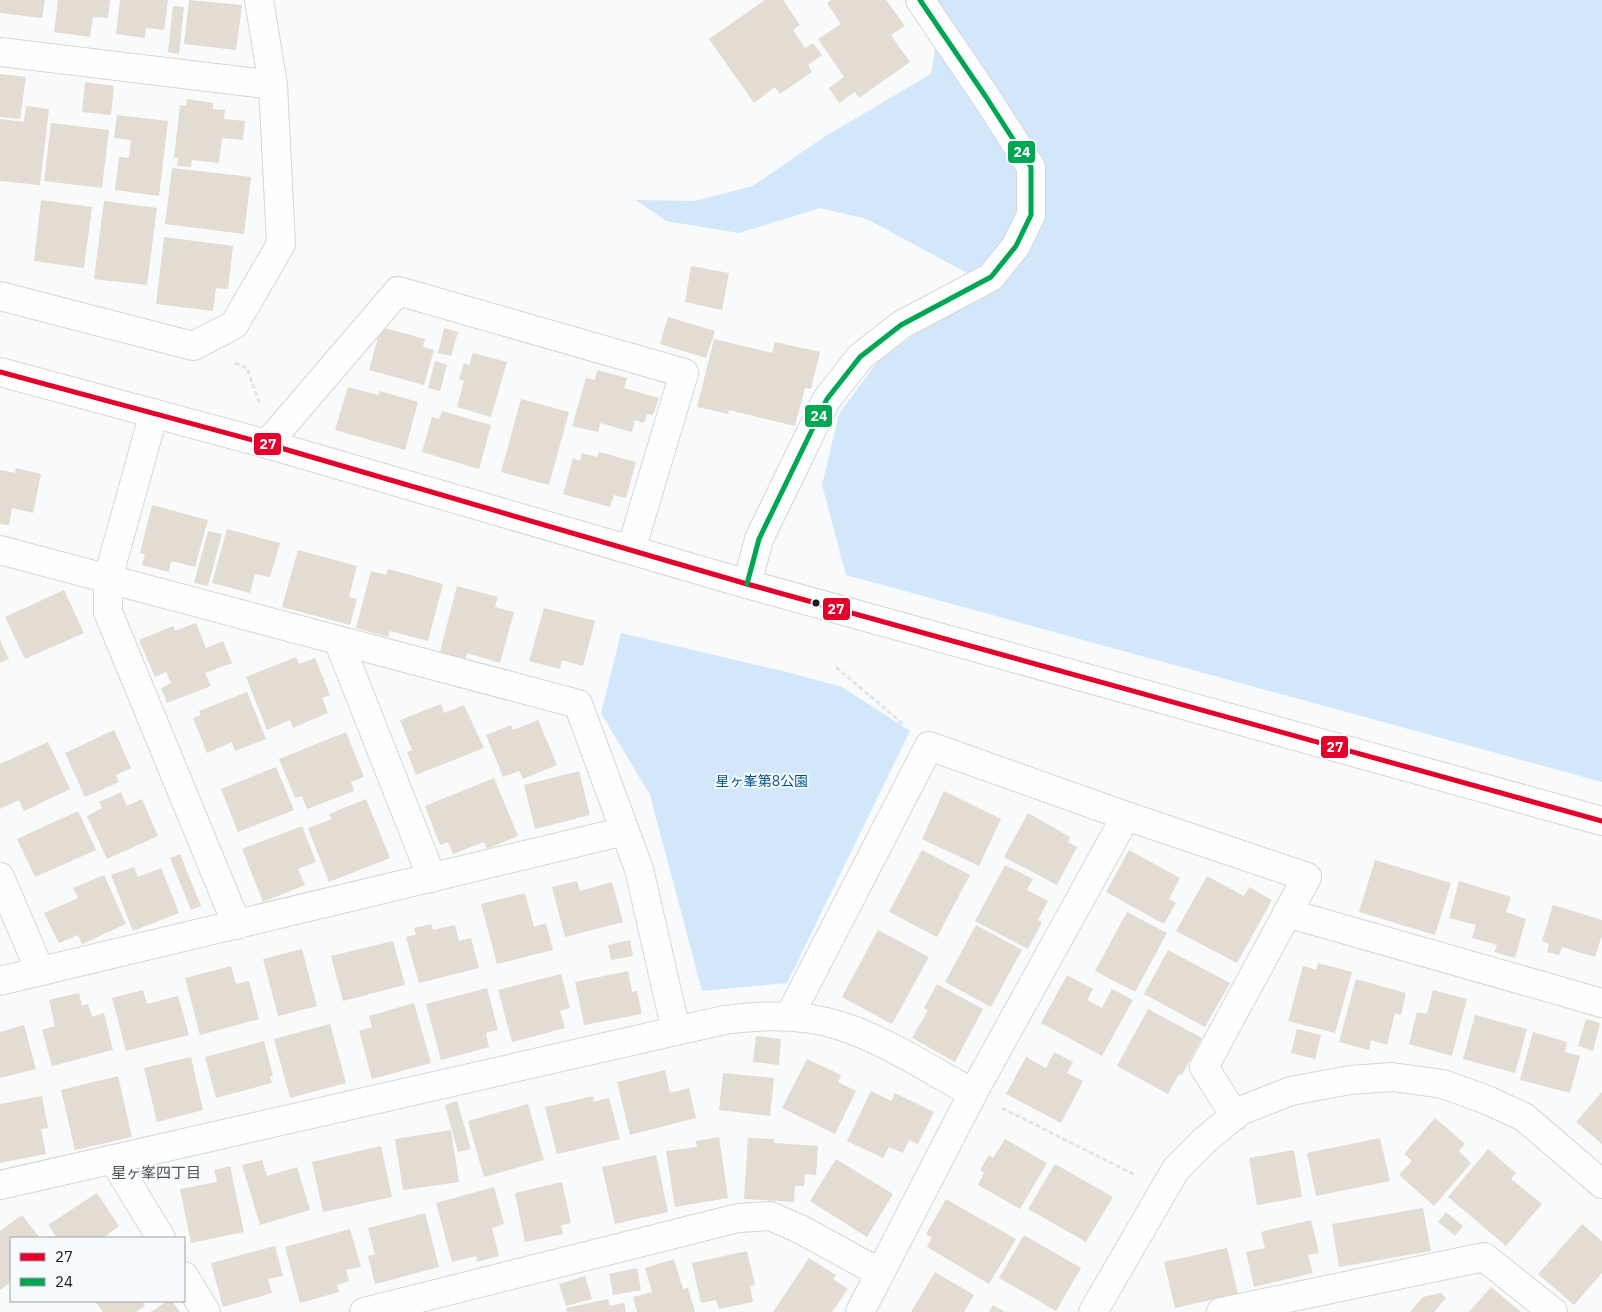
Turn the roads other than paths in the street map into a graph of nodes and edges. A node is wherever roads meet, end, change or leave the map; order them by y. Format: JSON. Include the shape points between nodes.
{"nodes":[{"id":1,"x":259,"y":0,"type":"edge"},
{"id":2,"x":920,"y":0,"type":"edge"},
{"id":3,"x":0,"y":52,"type":"edge"},
{"id":4,"x":273,"y":85,"type":"junction"},
{"id":5,"x":0,"y":296,"type":"edge"},
{"id":6,"x":0,"y":372,"type":"edge"},
{"id":7,"x":154,"y":413,"type":"junction"},
{"id":8,"x":264,"y":444,"type":"junction"},
{"id":9,"x":0,"y":550,"type":"edge"},
{"id":10,"x":631,"y":550,"type":"junction"},
{"id":11,"x":108,"y":578,"type":"junction"},
{"id":12,"x":747,"y":584,"type":"junction"},
{"id":13,"x":338,"y":640,"type":"junction"},
{"id":14,"x":1126,"y":816,"type":"junction"},
{"id":15,"x":1602,"y":821,"type":"edge"},
{"id":16,"x":624,"y":831,"type":"junction"},
{"id":17,"x":0,"y":877,"type":"edge"},
{"id":18,"x":432,"y":878,"type":"junction"},
{"id":19,"x":1287,"y":913,"type":"junction"},
{"id":20,"x":237,"y":925,"type":"junction"},
{"id":21,"x":40,"y":972,"type":"junction"},
{"id":22,"x":0,"y":981,"type":"edge"},
{"id":23,"x":1602,"y":1003,"type":"edge"},
{"id":24,"x":789,"y":1017,"type":"junction"},
{"id":25,"x":676,"y":1031,"type":"junction"},
{"id":26,"x":972,"y":1093,"type":"junction"},
{"id":27,"x":1235,"y":1116,"type":"junction"},
{"id":28,"x":113,"y":1160,"type":"junction"},
{"id":29,"x":1602,"y":1184,"type":"edge"},
{"id":30,"x":0,"y":1185,"type":"edge"},
{"id":31,"x":160,"y":1237,"type":"edge"},
{"id":32,"x":880,"y":1273,"type":"junction"},
{"id":33,"x":185,"y":1278,"type":"edge"},
{"id":34,"x":1102,"y":1309,"type":"edge"},
{"id":35,"x":206,"y":1312,"type":"edge"},
{"id":36,"x":364,"y":1312,"type":"edge"},
{"id":37,"x":860,"y":1312,"type":"edge"},
{"id":38,"x":1221,"y":1312,"type":"edge"},
{"id":39,"x":1553,"y":1312,"type":"edge"}],
"edges":[{"from":1,"to":4,"type":"street"},
{"from":2,"to":12,"type":"street","via":[[1031,166],[1031,215],[1016,246],[991,277],[901,325],[860,357],[827,399],[759,539]]},
{"from":3,"to":4,"type":"street"},
{"from":4,"to":5,"type":"street","via":[[281,244],[234,325],[193,346]]},
{"from":6,"to":7,"type":"street"},
{"from":7,"to":8,"type":"street"},
{"from":7,"to":11,"type":"street"},
{"from":8,"to":10,"type":"street"},
{"from":8,"to":10,"type":"street","via":[[398,291],[684,373]]},
{"from":9,"to":11,"type":"street"},
{"from":10,"to":12,"type":"street"},
{"from":11,"to":13,"type":"street"},
{"from":11,"to":20,"type":"street","via":[[108,612]]},
{"from":12,"to":15,"type":"street"},
{"from":13,"to":16,"type":"street","via":[[578,704]]},
{"from":13,"to":18,"type":"street"},
{"from":14,"to":19,"type":"street","via":[[1307,877]]},
{"from":14,"to":24,"type":"street","via":[[929,746]]},
{"from":14,"to":26,"type":"street"},
{"from":16,"to":18,"type":"street"},
{"from":16,"to":25,"type":"street","via":[[639,868]]},
{"from":17,"to":21,"type":"street"},
{"from":18,"to":20,"type":"street"},
{"from":19,"to":23,"type":"street"},
{"from":19,"to":27,"type":"street","via":[[1204,1067]]},
{"from":20,"to":21,"type":"street"},
{"from":21,"to":22,"type":"street"},
{"from":24,"to":25,"type":"street","via":[[724,1020]]},
{"from":24,"to":26,"type":"street","via":[[839,1025],[870,1037]]},
{"from":25,"to":28,"type":"street"},
{"from":26,"to":32,"type":"street"},
{"from":27,"to":29,"type":"street","via":[[1240,1111],[1292,1091],[1350,1080],[1392,1077],[1443,1084],[1524,1117]]},
{"from":27,"to":34,"type":"street","via":[[1176,1169]]},
{"from":28,"to":30,"type":"street"},
{"from":28,"to":31,"type":"street"},
{"from":32,"to":36,"type":"street","via":[[770,1216],[738,1218]]},
{"from":32,"to":37,"type":"street"},
{"from":33,"to":35,"type":"street"},
{"from":38,"to":39,"type":"street","via":[[1484,1257]]}]}
